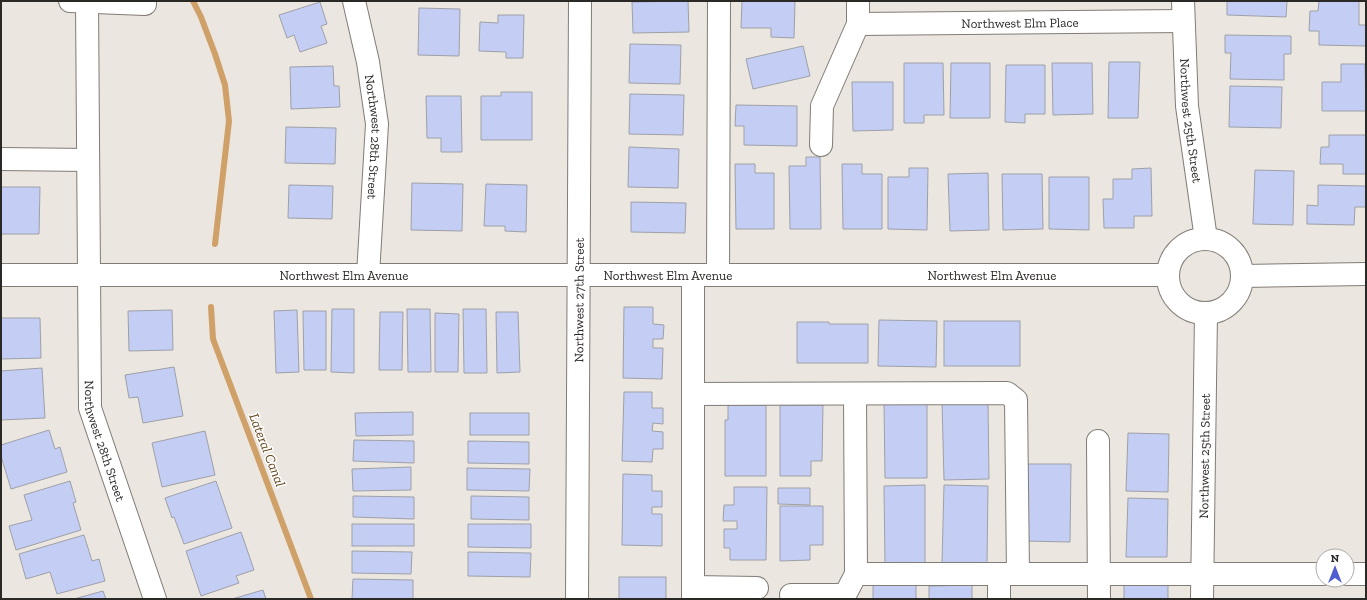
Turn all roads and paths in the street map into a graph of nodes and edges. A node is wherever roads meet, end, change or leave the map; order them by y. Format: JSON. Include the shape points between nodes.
{"nodes":[{"id":1,"x":78,"y":1,"type":"edge"},
{"id":2,"x":354,"y":1,"type":"edge"},
{"id":3,"x":580,"y":1,"type":"edge"},
{"id":4,"x":719,"y":1,"type":"edge"},
{"id":5,"x":858,"y":1,"type":"edge"},
{"id":6,"x":145,"y":4,"type":"dead end"},
{"id":7,"x":1183,"y":11,"type":"edge"},
{"id":8,"x":858,"y":24,"type":"junction"},
{"id":9,"x":821,"y":145,"type":"dead end"},
{"id":10,"x":1,"y":159,"type":"edge"},
{"id":11,"x":88,"y":160,"type":"junction"},
{"id":12,"x":1206,"y":239,"type":"junction"},
{"id":13,"x":1366,"y":274,"type":"edge"},
{"id":14,"x":368,"y":275,"type":"junction"},
{"id":15,"x":578,"y":275,"type":"junction"},
{"id":16,"x":693,"y":275,"type":"junction"},
{"id":17,"x":718,"y":275,"type":"junction"},
{"id":18,"x":1167,"y":275,"type":"junction"},
{"id":19,"x":1,"y":276,"type":"edge"},
{"id":20,"x":88,"y":276,"type":"junction"},
{"id":21,"x":1242,"y":276,"type":"junction"},
{"id":22,"x":1206,"y":313,"type":"junction"},
{"id":23,"x":693,"y":394,"type":"junction"},
{"id":24,"x":855,"y":394,"type":"junction"},
{"id":25,"x":1098,"y":441,"type":"dead end"},
{"id":26,"x":1099,"y":573,"type":"junction"},
{"id":27,"x":1203,"y":573,"type":"junction"},
{"id":28,"x":856,"y":574,"type":"junction"},
{"id":29,"x":1008,"y":574,"type":"junction"},
{"id":30,"x":1315,"y":574,"type":"edge"},
{"id":31,"x":1355,"y":574,"type":"edge"},
{"id":32,"x":1366,"y":574,"type":"edge"},
{"id":33,"x":757,"y":588,"type":"dead end"},
{"id":34,"x":692,"y":593,"type":"edge"},
{"id":35,"x":791,"y":595,"type":"dead end"},
{"id":36,"x":845,"y":597,"type":"edge"},
{"id":37,"x":155,"y":599,"type":"edge"},
{"id":38,"x":577,"y":599,"type":"edge"},
{"id":39,"x":999,"y":599,"type":"edge"},
{"id":40,"x":1099,"y":599,"type":"edge"},
{"id":41,"x":1202,"y":599,"type":"edge"}],
"edges":[{"from":1,"to":6,"type":"street"},
{"from":1,"to":11,"type":"street","name":"Northwest 28th Street"},
{"from":2,"to":14,"type":"street","name":"Northwest 28th Street","via":[[368,62],[377,124]]},
{"from":3,"to":15,"type":"street","name":"Northwest 27th Street"},
{"from":4,"to":17,"type":"street"},
{"from":5,"to":8,"type":"street"},
{"from":7,"to":8,"type":"street","name":"Northwest Elm Place"},
{"from":7,"to":12,"type":"street","name":"Northwest 25th Street","via":[[1187,106]]},
{"from":8,"to":9,"type":"street","via":[[822,106]]},
{"from":10,"to":11,"type":"street"},
{"from":11,"to":20,"type":"street","name":"Northwest 28th Street"},
{"from":12,"to":18,"type":"street","via":[[1194,240],[1175,253]]},
{"from":12,"to":21,"type":"street","via":[[1227,246],[1235,254]]},
{"from":13,"to":21,"type":"street"},
{"from":14,"to":15,"type":"street","name":"Northwest Elm Avenue"},
{"from":14,"to":20,"type":"street","name":"Northwest Elm Avenue"},
{"from":15,"to":16,"type":"street","name":"Northwest Elm Avenue"},
{"from":15,"to":38,"type":"street","name":"Northwest 27th Street"},
{"from":16,"to":17,"type":"street","name":"Northwest Elm Avenue"},
{"from":16,"to":23,"type":"street"},
{"from":17,"to":18,"type":"street","name":"Northwest Elm Avenue"},
{"from":18,"to":22,"type":"street","via":[[1169,287],[1178,302],[1194,312]]},
{"from":19,"to":20,"type":"street","name":"Northwest Elm Avenue"},
{"from":20,"to":37,"type":"street","name":"Northwest 28th Street","via":[[90,408]]},
{"from":21,"to":22,"type":"street","via":[[1235,298],[1227,306]]},
{"from":22,"to":27,"type":"street","name":"Northwest 25th Street"},
{"from":23,"to":24,"type":"street"},
{"from":23,"to":34,"type":"street"},
{"from":24,"to":28,"type":"street"},
{"from":24,"to":29,"type":"street","via":[[1006,393],[1016,400]]},
{"from":25,"to":26,"type":"street"},
{"from":26,"to":27,"type":"street"},
{"from":26,"to":29,"type":"street"},
{"from":26,"to":40,"type":"street"},
{"from":27,"to":30,"type":"street"},
{"from":27,"to":41,"type":"street","name":"Northwest 25th Street"},
{"from":28,"to":29,"type":"street"},
{"from":28,"to":36,"type":"street"},
{"from":29,"to":39,"type":"street"},
{"from":31,"to":32,"type":"street"},
{"from":33,"to":34,"type":"street"},
{"from":35,"to":36,"type":"street"}]}
